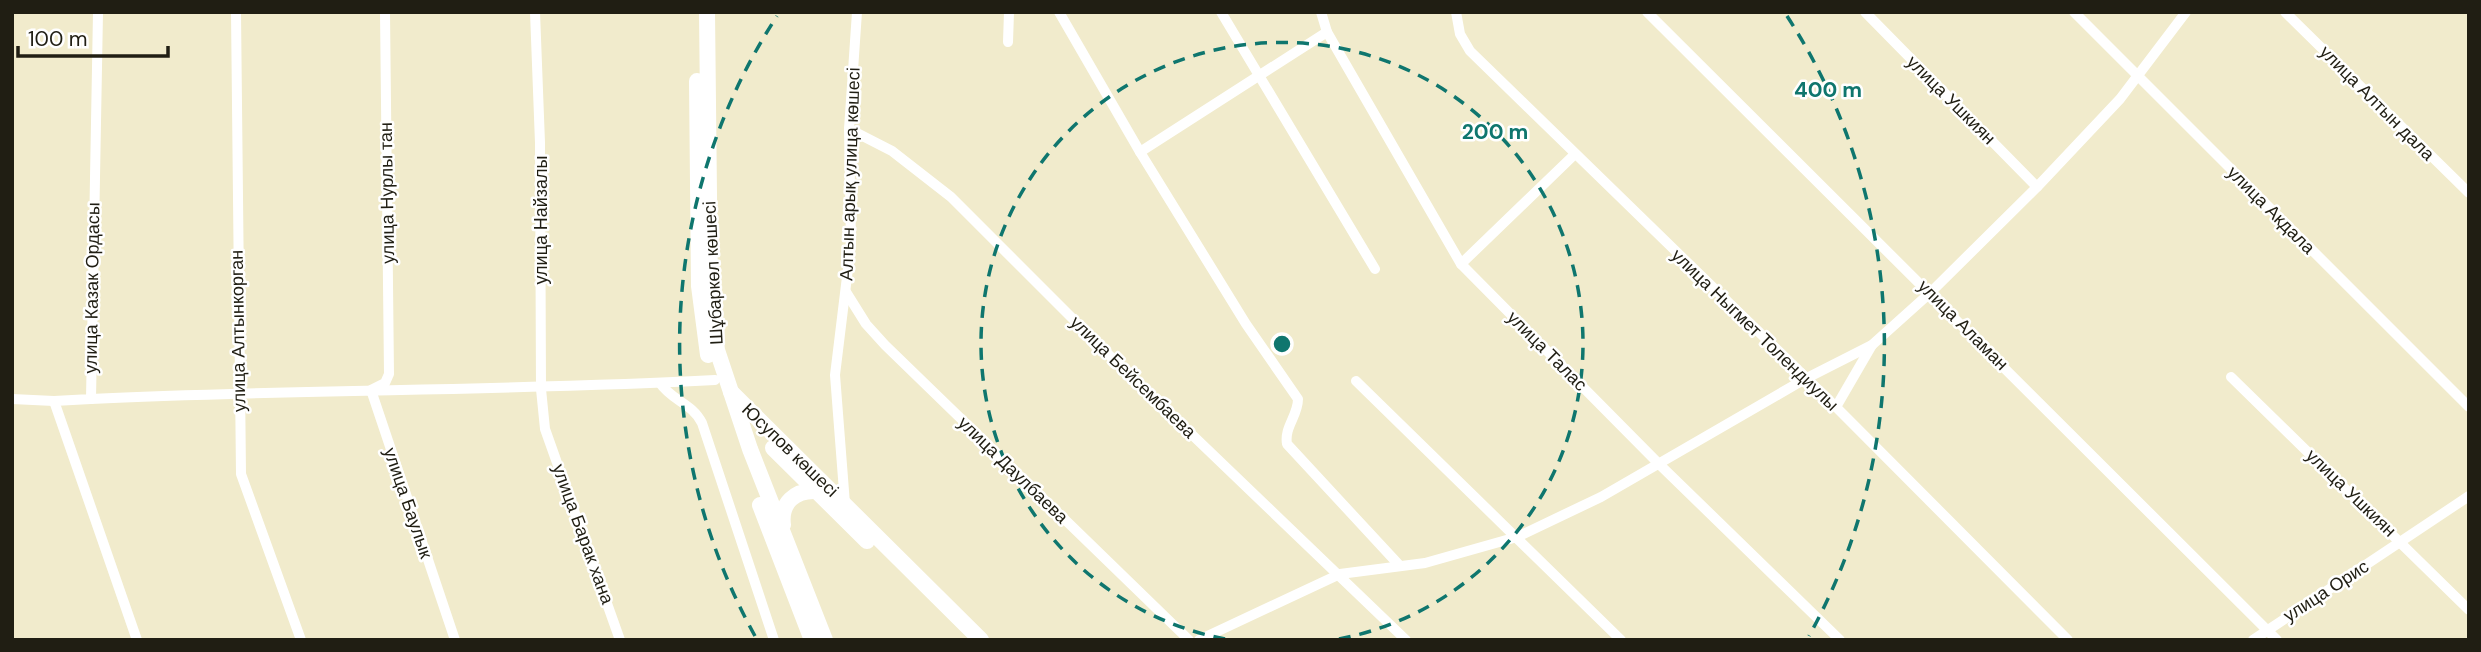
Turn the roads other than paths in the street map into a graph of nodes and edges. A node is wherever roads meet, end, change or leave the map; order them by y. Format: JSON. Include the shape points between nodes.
{"nodes":[{"id":1,"x":97,"y":12,"type":"edge"},
{"id":2,"x":236,"y":12,"type":"edge"},
{"id":3,"x":385,"y":12,"type":"edge"},
{"id":4,"x":535,"y":12,"type":"edge"},
{"id":5,"x":696,"y":12,"type":"edge"},
{"id":6,"x":707,"y":12,"type":"edge"},
{"id":7,"x":856,"y":12,"type":"edge"},
{"id":8,"x":1009,"y":12,"type":"edge"},
{"id":9,"x":1059,"y":12,"type":"edge"},
{"id":10,"x":1220,"y":12,"type":"edge"},
{"id":11,"x":1321,"y":12,"type":"edge"},
{"id":12,"x":1456,"y":12,"type":"edge"},
{"id":13,"x":1647,"y":12,"type":"edge"},
{"id":14,"x":1865,"y":12,"type":"edge"},
{"id":15,"x":2074,"y":12,"type":"edge"},
{"id":16,"x":2186,"y":12,"type":"edge"},
{"id":17,"x":2285,"y":12,"type":"edge"},
{"id":18,"x":1327,"y":32,"type":"junction"},
{"id":19,"x":1008,"y":43,"type":"dead end"},
{"id":20,"x":1257,"y":76,"type":"junction"},
{"id":21,"x":2138,"y":77,"type":"junction"},
{"id":22,"x":849,"y":129,"type":"junction"},
{"id":23,"x":1139,"y":152,"type":"junction"},
{"id":24,"x":1574,"y":154,"type":"junction"},
{"id":25,"x":2037,"y":187,"type":"junction"},
{"id":26,"x":2469,"y":193,"type":"edge"},
{"id":27,"x":1461,"y":264,"type":"junction"},
{"id":28,"x":1375,"y":269,"type":"dead end"},
{"id":29,"x":846,"y":292,"type":"junction"},
{"id":30,"x":1931,"y":292,"type":"junction"},
{"id":31,"x":1872,"y":345,"type":"junction"},
{"id":32,"x":2231,"y":377,"type":"dead end"},
{"id":33,"x":1805,"y":379,"type":"junction"},
{"id":34,"x":1356,"y":381,"type":"dead end"},
{"id":35,"x":660,"y":383,"type":"junction"},
{"id":36,"x":721,"y":384,"type":"junction"},
{"id":37,"x":541,"y":389,"type":"junction"},
{"id":38,"x":371,"y":390,"type":"junction"},
{"id":39,"x":239,"y":392,"type":"junction"},
{"id":40,"x":12,"y":399,"type":"edge"},
{"id":41,"x":91,"y":399,"type":"junction"},
{"id":42,"x":54,"y":401,"type":"junction"},
{"id":43,"x":1836,"y":407,"type":"junction"},
{"id":44,"x":2469,"y":407,"type":"edge"},
{"id":45,"x":545,"y":429,"type":"joint"},
{"id":46,"x":1660,"y":466,"type":"junction"},
{"id":47,"x":816,"y":491,"type":"junction"},
{"id":48,"x":2469,"y":496,"type":"edge"},
{"id":49,"x":845,"y":504,"type":"junction"},
{"id":50,"x":1517,"y":537,"type":"junction"},
{"id":51,"x":785,"y":538,"type":"junction"},
{"id":52,"x":2402,"y":542,"type":"junction"},
{"id":53,"x":1399,"y":566,"type":"junction"},
{"id":54,"x":1340,"y":574,"type":"junction"},
{"id":55,"x":2469,"y":610,"type":"edge"},
{"id":56,"x":2267,"y":630,"type":"junction"},
{"id":57,"x":137,"y":640,"type":"edge"},
{"id":58,"x":300,"y":640,"type":"edge"},
{"id":59,"x":455,"y":640,"type":"edge"},
{"id":60,"x":620,"y":640,"type":"edge"},
{"id":61,"x":774,"y":640,"type":"edge"},
{"id":62,"x":812,"y":640,"type":"edge"},
{"id":63,"x":825,"y":640,"type":"edge"},
{"id":64,"x":967,"y":640,"type":"edge"},
{"id":65,"x":981,"y":640,"type":"edge"},
{"id":66,"x":1189,"y":640,"type":"edge"},
{"id":67,"x":1199,"y":640,"type":"edge"},
{"id":68,"x":1406,"y":640,"type":"edge"},
{"id":69,"x":1621,"y":640,"type":"edge"},
{"id":70,"x":1840,"y":640,"type":"edge"},
{"id":71,"x":2068,"y":640,"type":"edge"},
{"id":72,"x":2253,"y":640,"type":"edge"},
{"id":73,"x":2277,"y":640,"type":"edge"}],
"edges":[{"from":1,"to":41,"type":"street","name":"улица Казак Ордасы"},
{"from":2,"to":39,"type":"street","name":"улица Алтынкорган"},
{"from":3,"to":38,"type":"street","name":"улица Нурлы тан","via":[[389,374],[385,383]]},
{"from":4,"to":37,"type":"street","name":"улица Найзалы"},
{"from":5,"to":36,"type":"street","name":"Шұбаркөл көшесі","via":[[699,286],[703,334]]},
{"from":6,"to":36,"type":"street","name":"Шұбаркөл көшесі","via":[[710,285]]},
{"from":7,"to":22,"type":"street","name":"Алтын арық улица көшесі"},
{"from":8,"to":19,"type":"street"},
{"from":9,"to":23,"type":"street"},
{"from":10,"to":20,"type":"street"},
{"from":11,"to":18,"type":"street","name":"улица Талас"},
{"from":12,"to":24,"type":"street","name":"улица Ныгмет Толендиулы","via":[[1460,34],[1470,51]]},
{"from":13,"to":30,"type":"street","name":"улица Аламан"},
{"from":14,"to":25,"type":"street","name":"улица Ушкиян"},
{"from":15,"to":21,"type":"street","name":"улица Акдала"},
{"from":16,"to":21,"type":"street"},
{"from":17,"to":26,"type":"street","name":"улица Алтын дала"},
{"from":18,"to":20,"type":"street"},
{"from":18,"to":27,"type":"street","name":"улица Талас"},
{"from":20,"to":23,"type":"street"},
{"from":20,"to":28,"type":"street"},
{"from":21,"to":25,"type":"street"},
{"from":21,"to":44,"type":"street","name":"улица Акдала"},
{"from":22,"to":29,"type":"street","name":"Алтын арық улица көшесі","via":[[852,244]]},
{"from":22,"to":54,"type":"street","name":"улица Бейсембаева","via":[[892,151],[951,197],[1109,355]]},
{"from":23,"to":53,"type":"street","via":[[1297,399],[1286,444]]},
{"from":24,"to":27,"type":"street"},
{"from":24,"to":33,"type":"street","name":"улица Ныгмет Толендиулы"},
{"from":25,"to":30,"type":"street"},
{"from":27,"to":46,"type":"street","name":"улица Талас"},
{"from":29,"to":49,"type":"street","name":"Алтын арық улица көшесі","via":[[835,375]]},
{"from":29,"to":66,"type":"street","name":"улица Даулбаева","via":[[885,345]]},
{"from":30,"to":31,"type":"street"},
{"from":30,"to":56,"type":"street","name":"улица Аламан"},
{"from":31,"to":33,"type":"street"},
{"from":31,"to":43,"type":"street"},
{"from":32,"to":52,"type":"street","name":"улица Ушкиян"},
{"from":33,"to":43,"type":"street","name":"улица Ныгмет Толендиулы"},
{"from":33,"to":46,"type":"street"},
{"from":34,"to":50,"type":"street"},
{"from":35,"to":36,"type":"street"},
{"from":35,"to":37,"type":"street"},
{"from":35,"to":61,"type":"street","via":[[696,411],[702,423]]},
{"from":36,"to":47,"type":"street","name":"Юсупов көшесі","via":[[761,436]]},
{"from":36,"to":49,"type":"street","name":"Юсупов көшесі"},
{"from":36,"to":51,"type":"street","name":"Шұбаркөл көшесі"},
{"from":36,"to":62,"type":"street","name":"Шұбаркөл көшесі"},
{"from":37,"to":38,"type":"street"},
{"from":37,"to":45,"type":"street","name":"улица Найзалы"},
{"from":38,"to":39,"type":"street"},
{"from":38,"to":59,"type":"street","name":"улица Баулык"},
{"from":39,"to":41,"type":"street"},
{"from":39,"to":58,"type":"street","name":"улица Алтынкорган","via":[[241,474]]},
{"from":40,"to":42,"type":"street","name":"улица Казак Ордасы"},
{"from":41,"to":42,"type":"street","name":"улица Казак Ордасы"},
{"from":42,"to":57,"type":"street"},
{"from":43,"to":71,"type":"street","name":"улица Ныгмет Толендиулы"},
{"from":45,"to":60,"type":"street","name":"улица Барак хана"},
{"from":46,"to":50,"type":"street"},
{"from":46,"to":70,"type":"street","name":"улица Талас"},
{"from":47,"to":51,"type":"street","via":[[802,492],[787,501],[782,519]]},
{"from":47,"to":64,"type":"street","name":"Юсупов көшесі"},
{"from":48,"to":52,"type":"street","name":"улица Орис"},
{"from":49,"to":65,"type":"street","name":"Юсупов көшесі"},
{"from":50,"to":53,"type":"street"},
{"from":50,"to":69,"type":"street"},
{"from":51,"to":63,"type":"street","name":"Шұбаркөл көшесі"},
{"from":52,"to":55,"type":"street","name":"улица Ушкиян"},
{"from":52,"to":56,"type":"street","name":"улица Орис"},
{"from":53,"to":54,"type":"street"},
{"from":54,"to":67,"type":"street"},
{"from":54,"to":68,"type":"street","name":"улица Бейсембаева"},
{"from":56,"to":72,"type":"street","name":"улица Орис"},
{"from":56,"to":73,"type":"street","name":"улица Аламан"}]}
